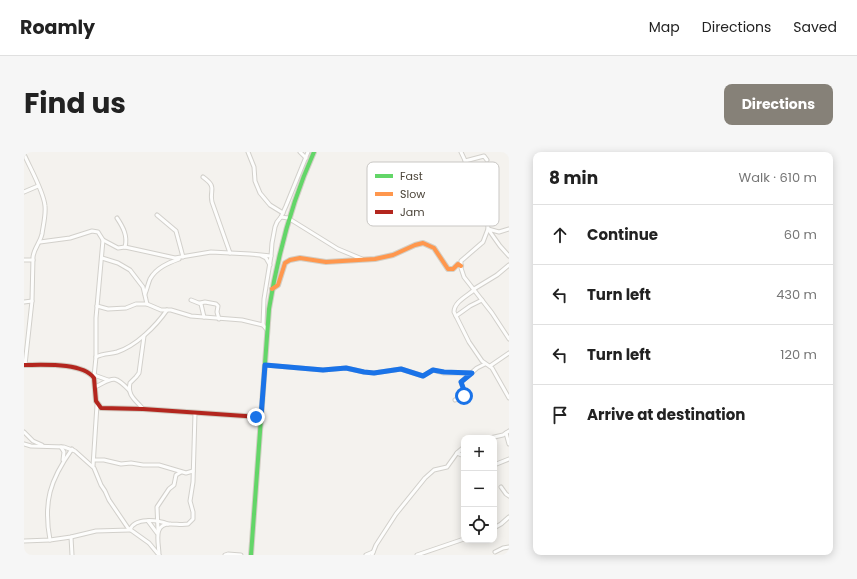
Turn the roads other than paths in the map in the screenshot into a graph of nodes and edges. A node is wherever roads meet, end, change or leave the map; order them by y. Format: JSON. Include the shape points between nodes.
{"nodes":[{"id":1,"x":29,"y":152,"type":"edge"},
{"id":2,"x":248,"y":152,"type":"edge"},
{"id":3,"x":300,"y":152,"type":"edge"},
{"id":4,"x":308,"y":152,"type":"edge"},
{"id":5,"x":314,"y":152,"type":"edge"},
{"id":6,"x":462,"y":152,"type":"edge"},
{"id":7,"x":24,"y":154,"type":"edge"},
{"id":8,"x":306,"y":158,"type":"junction"},
{"id":9,"x":487,"y":160,"type":"dead end"},
{"id":10,"x":465,"y":161,"type":"joint"},
{"id":11,"x":203,"y":177,"type":"dead end"},
{"id":12,"x":38,"y":186,"type":"junction"},
{"id":13,"x":24,"y":192,"type":"edge"},
{"id":14,"x":157,"y":215,"type":"dead end"},
{"id":15,"x":282,"y":215,"type":"junction"},
{"id":16,"x":117,"y":218,"type":"dead end"},
{"id":17,"x":288,"y":218,"type":"junction"},
{"id":18,"x":488,"y":226,"type":"edge"},
{"id":19,"x":488,"y":229,"type":"junction"},
{"id":20,"x":509,"y":229,"type":"edge"},
{"id":21,"x":103,"y":240,"type":"junction"},
{"id":22,"x":40,"y":242,"type":"junction"},
{"id":23,"x":125,"y":247,"type":"junction"},
{"id":24,"x":230,"y":253,"type":"junction"},
{"id":25,"x":262,"y":255,"type":"junction"},
{"id":26,"x":271,"y":256,"type":"junction"},
{"id":27,"x":509,"y":256,"type":"edge"},
{"id":28,"x":183,"y":257,"type":"junction"},
{"id":29,"x":102,"y":258,"type":"junction"},
{"id":30,"x":24,"y":260,"type":"edge"},
{"id":31,"x":33,"y":260,"type":"junction"},
{"id":32,"x":363,"y":260,"type":"junction"},
{"id":33,"x":270,"y":265,"type":"junction"},
{"id":34,"x":509,"y":265,"type":"edge"},
{"id":35,"x":461,"y":266,"type":"junction"},
{"id":36,"x":272,"y":289,"type":"junction"},
{"id":37,"x":474,"y":290,"type":"junction"},
{"id":38,"x":145,"y":294,"type":"junction"},
{"id":39,"x":191,"y":300,"type":"dead end"},
{"id":40,"x":482,"y":300,"type":"junction"},
{"id":41,"x":32,"y":301,"type":"junction"},
{"id":42,"x":24,"y":302,"type":"edge"},
{"id":43,"x":200,"y":303,"type":"junction"},
{"id":44,"x":146,"y":304,"type":"junction"},
{"id":45,"x":97,"y":306,"type":"junction"},
{"id":46,"x":167,"y":310,"type":"junction"},
{"id":47,"x":456,"y":316,"type":"junction"},
{"id":48,"x":204,"y":317,"type":"junction"},
{"id":49,"x":219,"y":319,"type":"junction"},
{"id":50,"x":263,"y":325,"type":"junction"},
{"id":51,"x":267,"y":330,"type":"junction"},
{"id":52,"x":144,"y":336,"type":"junction"},
{"id":53,"x":509,"y":339,"type":"edge"},
{"id":54,"x":509,"y":353,"type":"edge"},
{"id":55,"x":96,"y":357,"type":"junction"},
{"id":56,"x":485,"y":364,"type":"junction"},
{"id":57,"x":25,"y":365,"type":"edge"},
{"id":58,"x":265,"y":365,"type":"junction"},
{"id":59,"x":490,"y":366,"type":"junction"},
{"id":60,"x":472,"y":373,"type":"junction"},
{"id":61,"x":94,"y":376,"type":"junction"},
{"id":62,"x":108,"y":380,"type":"junction"},
{"id":63,"x":95,"y":387,"type":"junction"},
{"id":64,"x":129,"y":390,"type":"junction"},
{"id":65,"x":509,"y":398,"type":"edge"},
{"id":66,"x":455,"y":400,"type":"dead end"},
{"id":67,"x":97,"y":405,"type":"junction"},
{"id":68,"x":144,"y":408,"type":"junction"},
{"id":69,"x":195,"y":413,"type":"junction"},
{"id":70,"x":261,"y":417,"type":"junction"},
{"id":71,"x":24,"y":432,"type":"edge"},
{"id":72,"x":507,"y":432,"type":"edge"},
{"id":73,"x":497,"y":436,"type":"edge"},
{"id":74,"x":24,"y":444,"type":"edge"},
{"id":75,"x":509,"y":444,"type":"edge"},
{"id":76,"x":42,"y":445,"type":"junction"},
{"id":77,"x":61,"y":446,"type":"junction"},
{"id":78,"x":72,"y":449,"type":"junction"},
{"id":79,"x":461,"y":450,"type":"edge"},
{"id":80,"x":457,"y":453,"type":"junction"},
{"id":81,"x":461,"y":455,"type":"edge"},
{"id":82,"x":509,"y":459,"type":"edge"},
{"id":83,"x":94,"y":460,"type":"junction"},
{"id":84,"x":63,"y":462,"type":"junction"},
{"id":85,"x":497,"y":464,"type":"edge"},
{"id":86,"x":93,"y":466,"type":"junction"},
{"id":87,"x":193,"y":471,"type":"junction"},
{"id":88,"x":181,"y":472,"type":"junction"},
{"id":89,"x":501,"y":487,"type":"dead end"},
{"id":90,"x":509,"y":496,"type":"edge"},
{"id":91,"x":509,"y":517,"type":"edge"},
{"id":92,"x":148,"y":521,"type":"junction"},
{"id":93,"x":158,"y":522,"type":"junction"},
{"id":94,"x":168,"y":524,"type":"junction"},
{"id":95,"x":497,"y":526,"type":"edge"},
{"id":96,"x":130,"y":530,"type":"junction"},
{"id":97,"x":158,"y":532,"type":"junction"},
{"id":98,"x":71,"y":537,"type":"junction"},
{"id":99,"x":50,"y":540,"type":"junction"},
{"id":100,"x":461,"y":540,"type":"edge"},
{"id":101,"x":24,"y":541,"type":"edge"},
{"id":102,"x":509,"y":547,"type":"edge"},
{"id":103,"x":495,"y":552,"type":"dead end"},
{"id":104,"x":372,"y":553,"type":"edge"},
{"id":105,"x":72,"y":555,"type":"edge"},
{"id":106,"x":159,"y":555,"type":"edge"},
{"id":107,"x":225,"y":555,"type":"edge"},
{"id":108,"x":241,"y":555,"type":"edge"},
{"id":109,"x":251,"y":555,"type":"edge"},
{"id":110,"x":366,"y":555,"type":"edge"},
{"id":111,"x":417,"y":555,"type":"edge"}],
"edges":[{"from":1,"to":7,"type":"street"},
{"from":2,"to":15,"type":"street","via":[[260,194]]},
{"from":3,"to":8,"type":"street"},
{"from":4,"to":8,"type":"street"},
{"from":5,"to":17,"type":"street"},
{"from":6,"to":10,"type":"street"},
{"from":7,"to":12,"type":"street"},
{"from":8,"to":15,"type":"street"},
{"from":9,"to":10,"type":"street","via":[[484,156]]},
{"from":11,"to":24,"type":"street","via":[[213,190],[212,202]]},
{"from":12,"to":13,"type":"street"},
{"from":12,"to":22,"type":"street","via":[[45,207]]},
{"from":14,"to":28,"type":"street","via":[[176,231]]},
{"from":15,"to":17,"type":"street"},
{"from":15,"to":26,"type":"street","via":[[277,222]]},
{"from":16,"to":23,"type":"street","via":[[126,236]]},
{"from":17,"to":32,"type":"street","via":[[338,249]]},
{"from":17,"to":36,"type":"street"},
{"from":18,"to":19,"type":"street"},
{"from":19,"to":20,"type":"street","via":[[499,232]]},
{"from":19,"to":27,"type":"street"},
{"from":19,"to":35,"type":"street","via":[[486,238],[462,260]]},
{"from":21,"to":22,"type":"street","via":[[98,232],[92,231],[70,238]]},
{"from":21,"to":23,"type":"street","via":[[117,247]]},
{"from":21,"to":29,"type":"street"},
{"from":22,"to":31,"type":"street","via":[[34,251]]},
{"from":23,"to":28,"type":"street","via":[[165,256]]},
{"from":24,"to":25,"type":"street"},
{"from":24,"to":28,"type":"street","via":[[205,252]]},
{"from":25,"to":26,"type":"street"},
{"from":25,"to":33,"type":"street"},
{"from":26,"to":33,"type":"street"},
{"from":28,"to":38,"type":"street","via":[[153,274]]},
{"from":29,"to":38,"type":"street","via":[[130,270]]},
{"from":29,"to":45,"type":"street"},
{"from":30,"to":31,"type":"street"},
{"from":31,"to":41,"type":"street"},
{"from":32,"to":35,"type":"street","via":[[388,257],[425,243],[434,248],[448,269],[453,269],[459,264]]},
{"from":32,"to":36,"type":"street","via":[[324,262],[292,259],[285,263],[278,285]]},
{"from":33,"to":50,"type":"street","via":[[265,287]]},
{"from":34,"to":37,"type":"street"},
{"from":35,"to":37,"type":"street","via":[[464,277]]},
{"from":36,"to":51,"type":"street"},
{"from":37,"to":40,"type":"street"},
{"from":37,"to":47,"type":"street","via":[[454,308]]},
{"from":38,"to":44,"type":"street"},
{"from":39,"to":43,"type":"street"},
{"from":40,"to":47,"type":"street"},
{"from":40,"to":53,"type":"street"},
{"from":41,"to":42,"type":"street"},
{"from":41,"to":57,"type":"street"},
{"from":43,"to":48,"type":"street"},
{"from":43,"to":49,"type":"street","via":[[216,304]]},
{"from":44,"to":45,"type":"street","via":[[108,309]]},
{"from":44,"to":46,"type":"street"},
{"from":45,"to":55,"type":"street"},
{"from":46,"to":48,"type":"street"},
{"from":46,"to":52,"type":"street"},
{"from":47,"to":56,"type":"street","via":[[469,342]]},
{"from":48,"to":49,"type":"street"},
{"from":49,"to":50,"type":"street"},
{"from":50,"to":51,"type":"street"},
{"from":51,"to":58,"type":"street"},
{"from":52,"to":55,"type":"street","via":[[122,350]]},
{"from":52,"to":64,"type":"street","via":[[138,373],[130,383]]},
{"from":54,"to":59,"type":"street"},
{"from":55,"to":61,"type":"street"},
{"from":56,"to":59,"type":"street"},
{"from":56,"to":60,"type":"street"},
{"from":57,"to":61,"type":"street","via":[[76,368],[87,370]]},
{"from":58,"to":60,"type":"street","via":[[323,370],[346,368],[374,373],[401,369],[423,376],[433,370]]},
{"from":58,"to":70,"type":"street"},
{"from":59,"to":65,"type":"street"},
{"from":60,"to":66,"type":"street","via":[[461,382],[464,396]]},
{"from":61,"to":62,"type":"street"},
{"from":61,"to":63,"type":"street"},
{"from":62,"to":63,"type":"street"},
{"from":62,"to":64,"type":"street","via":[[119,381]]},
{"from":63,"to":67,"type":"street"},
{"from":64,"to":68,"type":"street","via":[[133,398]]},
{"from":67,"to":68,"type":"street","via":[[112,409]]},
{"from":67,"to":83,"type":"street"},
{"from":68,"to":69,"type":"street"},
{"from":69,"to":70,"type":"street"},
{"from":69,"to":87,"type":"street"},
{"from":70,"to":109,"type":"street"},
{"from":71,"to":76,"type":"street","via":[[33,441]]},
{"from":72,"to":73,"type":"street"},
{"from":72,"to":75,"type":"street"},
{"from":74,"to":76,"type":"street"},
{"from":76,"to":77,"type":"street"},
{"from":77,"to":78,"type":"street"},
{"from":77,"to":84,"type":"street","via":[[64,452]]},
{"from":78,"to":84,"type":"street"},
{"from":78,"to":86,"type":"street"},
{"from":79,"to":80,"type":"street"},
{"from":80,"to":81,"type":"street"},
{"from":80,"to":104,"type":"street","via":[[447,467],[434,470],[425,478],[396,514]]},
{"from":82,"to":85,"type":"street"},
{"from":83,"to":86,"type":"street"},
{"from":83,"to":88,"type":"street","via":[[159,465]]},
{"from":84,"to":99,"type":"street","via":[[48,499],[47,524]]},
{"from":86,"to":96,"type":"street","via":[[109,500]]},
{"from":87,"to":88,"type":"street"},
{"from":87,"to":94,"type":"street","via":[[190,501],[193,519],[184,525]]},
{"from":88,"to":93,"type":"street","via":[[176,475],[174,485],[157,507]]},
{"from":89,"to":90,"type":"street"},
{"from":91,"to":95,"type":"street"},
{"from":92,"to":93,"type":"street"},
{"from":92,"to":96,"type":"street","via":[[136,523]]},
{"from":92,"to":97,"type":"street"},
{"from":93,"to":94,"type":"street"},
{"from":93,"to":97,"type":"street"},
{"from":94,"to":97,"type":"street"},
{"from":96,"to":98,"type":"street","via":[[96,531]]},
{"from":96,"to":106,"type":"street","via":[[149,543]]},
{"from":97,"to":106,"type":"street"},
{"from":98,"to":99,"type":"street"},
{"from":98,"to":105,"type":"street"},
{"from":99,"to":101,"type":"street"},
{"from":100,"to":111,"type":"street"},
{"from":102,"to":103,"type":"street"},
{"from":104,"to":110,"type":"street"},
{"from":107,"to":108,"type":"street"}]}
